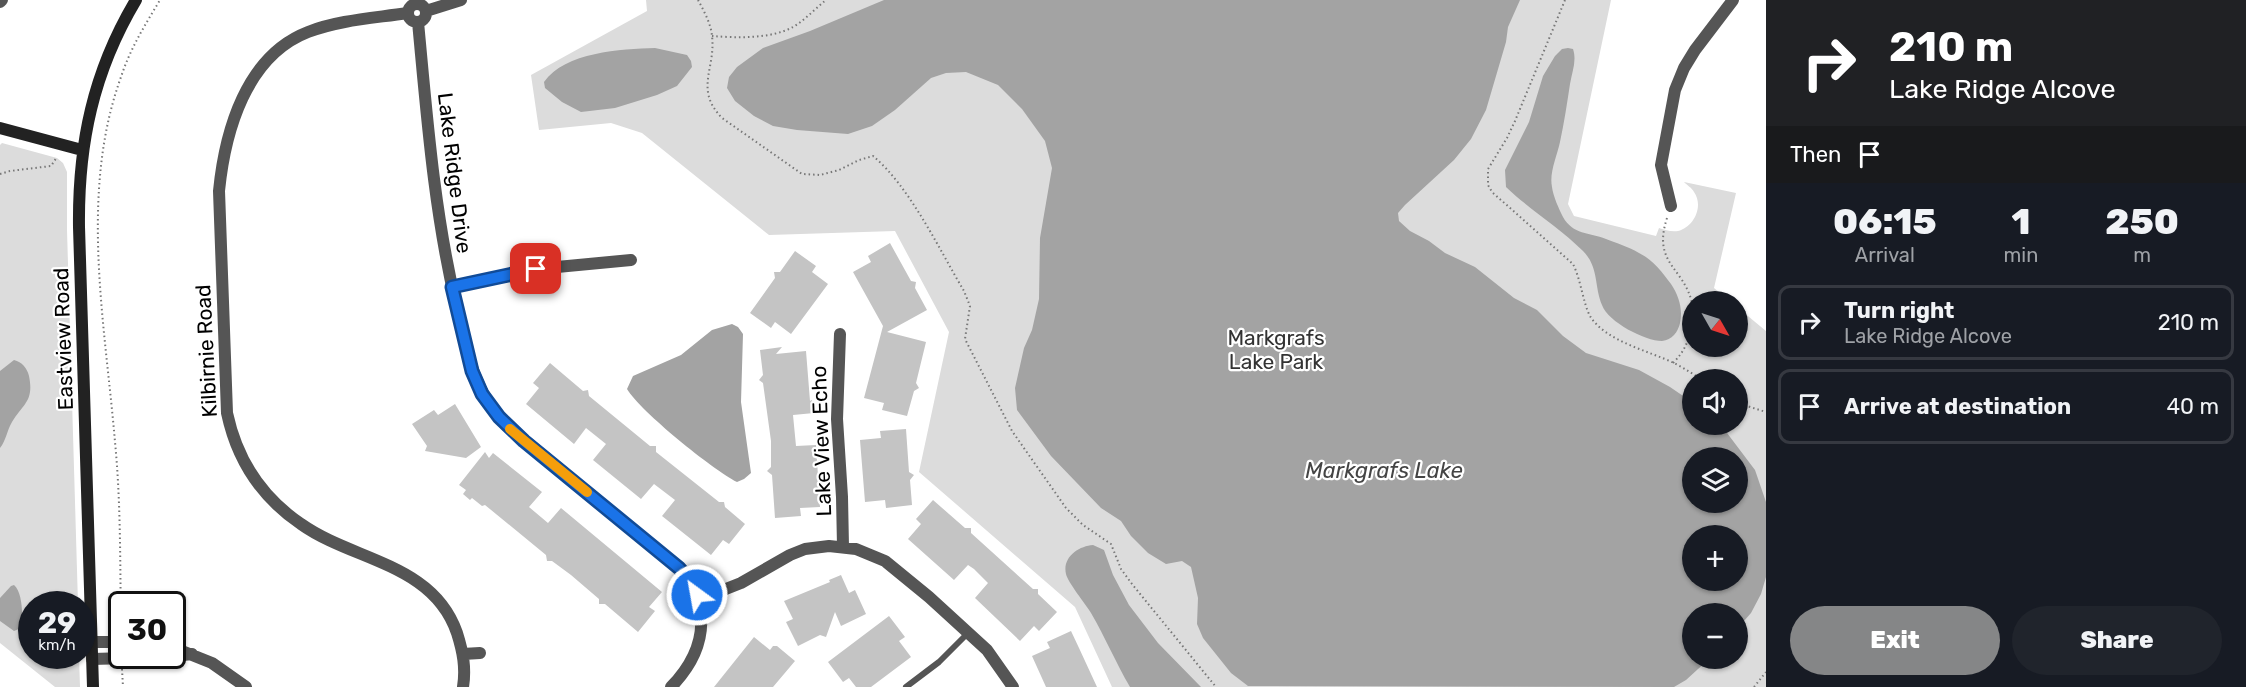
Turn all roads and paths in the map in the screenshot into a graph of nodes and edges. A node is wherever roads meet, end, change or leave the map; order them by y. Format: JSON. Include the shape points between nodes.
{"nodes":[{"id":1,"x":136,"y":0,"type":"edge"},
{"id":2,"x":160,"y":0,"type":"edge"},
{"id":3,"x":461,"y":0,"type":"edge"},
{"id":4,"x":698,"y":0,"type":"edge"},
{"id":5,"x":826,"y":0,"type":"edge"},
{"id":6,"x":1565,"y":0,"type":"edge"},
{"id":7,"x":1732,"y":0,"type":"edge"},
{"id":8,"x":412,"y":6,"type":"edge"},
{"id":9,"x":426,"y":11,"type":"junction"},
{"id":10,"x":418,"y":22,"type":"junction"},
{"id":11,"x":712,"y":36,"type":"junction"},
{"id":12,"x":0,"y":128,"type":"edge"},
{"id":13,"x":82,"y":150,"type":"junction"},
{"id":14,"x":56,"y":160,"type":"dead end"},
{"id":15,"x":0,"y":174,"type":"edge"},
{"id":16,"x":1671,"y":206,"type":"joint"},
{"id":17,"x":631,"y":260,"type":"dead end"},
{"id":18,"x":452,"y":287,"type":"junction"},
{"id":19,"x":1687,"y":291,"type":"edge"},
{"id":20,"x":840,"y":334,"type":"dead end"},
{"id":21,"x":1682,"y":354,"type":"edge"},
{"id":22,"x":1673,"y":363,"type":"junction"},
{"id":23,"x":1683,"y":369,"type":"edge"},
{"id":24,"x":1748,"y":406,"type":"edge"},
{"id":25,"x":1766,"y":412,"type":"edge"},
{"id":26,"x":843,"y":546,"type":"junction"},
{"id":27,"x":90,"y":591,"type":"edge"},
{"id":28,"x":120,"y":591,"type":"edge"},
{"id":29,"x":698,"y":600,"type":"junction"},
{"id":30,"x":969,"y":632,"type":"junction"},
{"id":31,"x":186,"y":652,"type":"edge"},
{"id":32,"x":480,"y":653,"type":"dead end"},
{"id":33,"x":192,"y":654,"type":"junction"},
{"id":34,"x":463,"y":654,"type":"junction"},
{"id":35,"x":96,"y":659,"type":"edge"},
{"id":36,"x":92,"y":669,"type":"edge"},
{"id":37,"x":122,"y":670,"type":"dead end"},
{"id":38,"x":1766,"y":672,"type":"edge"},
{"id":39,"x":93,"y":687,"type":"edge"},
{"id":40,"x":123,"y":687,"type":"edge"},
{"id":41,"x":246,"y":687,"type":"edge"},
{"id":42,"x":463,"y":687,"type":"edge"},
{"id":43,"x":671,"y":687,"type":"edge"},
{"id":44,"x":906,"y":687,"type":"edge"},
{"id":45,"x":1013,"y":687,"type":"edge"},
{"id":46,"x":1215,"y":687,"type":"edge"},
{"id":47,"x":1754,"y":687,"type":"edge"}],
"edges":[{"from":1,"to":13,"type":"street","name":"Eastview Road","via":[[104,67]]},
{"from":2,"to":28,"type":"path","via":[[121,77],[106,130],[100,175],[101,300],[116,451]]},
{"from":3,"to":9,"type":"street"},
{"from":4,"to":11,"type":"path"},
{"from":5,"to":11,"type":"path","via":[[784,31],[729,38]]},
{"from":6,"to":22,"type":"path","via":[[1515,121],[1488,169],[1488,185],[1573,264],[1590,315],[1599,327]]},
{"from":7,"to":16,"type":"street","via":[[1695,50],[1675,90],[1661,165]]},
{"from":8,"to":9,"type":"street","via":[[423,6]]},
{"from":8,"to":10,"type":"street","via":[[410,19]]},
{"from":8,"to":34,"type":"street","name":"Kilbirnie Road","via":[[327,26],[292,39],[256,74],[237,111],[222,163],[219,191],[227,413],[238,451],[266,495],[303,526],[403,573],[427,590],[454,625]]},
{"from":9,"to":10,"type":"street"},
{"from":10,"to":18,"type":"street","name":"Lake Ridge Drive","via":[[434,186]]},
{"from":11,"to":46,"type":"path","via":[[706,89],[722,118],[802,174],[820,175],[873,156],[908,197],[964,291],[970,306],[965,339],[1012,431],[1066,508],[1111,544],[1121,569]]},
{"from":12,"to":13,"type":"street"},
{"from":13,"to":27,"type":"street","name":"Eastview Road","via":[[79,227]]},
{"from":14,"to":15,"type":"path","via":[[46,168]]},
{"from":16,"to":19,"type":"path","via":[[1663,245],[1671,267]]},
{"from":17,"to":18,"type":"street","via":[[536,269]]},
{"from":18,"to":29,"type":"street","name":"Lake Ridge Drive","via":[[472,371],[494,411],[524,441],[679,568]]},
{"from":20,"to":26,"type":"street","name":"Lake View Echo","via":[[837,419]]},
{"from":21,"to":22,"type":"path"},
{"from":22,"to":23,"type":"path"},
{"from":24,"to":25,"type":"path"},
{"from":26,"to":29,"type":"street","via":[[799,552]]},
{"from":26,"to":30,"type":"street","via":[[885,561]]},
{"from":29,"to":43,"type":"street","name":"Lake Ridge Drive","via":[[699,642],[689,666]]},
{"from":30,"to":44,"type":"lane"},
{"from":30,"to":45,"type":"street","via":[[991,654]]},
{"from":31,"to":33,"type":"street"},
{"from":32,"to":34,"type":"street"},
{"from":33,"to":35,"type":"street"},
{"from":33,"to":41,"type":"street"},
{"from":34,"to":42,"type":"street","name":"Kilbirnie Road"},
{"from":36,"to":39,"type":"street","name":"Eastview Road"},
{"from":37,"to":40,"type":"path"},
{"from":38,"to":47,"type":"path"}]}
